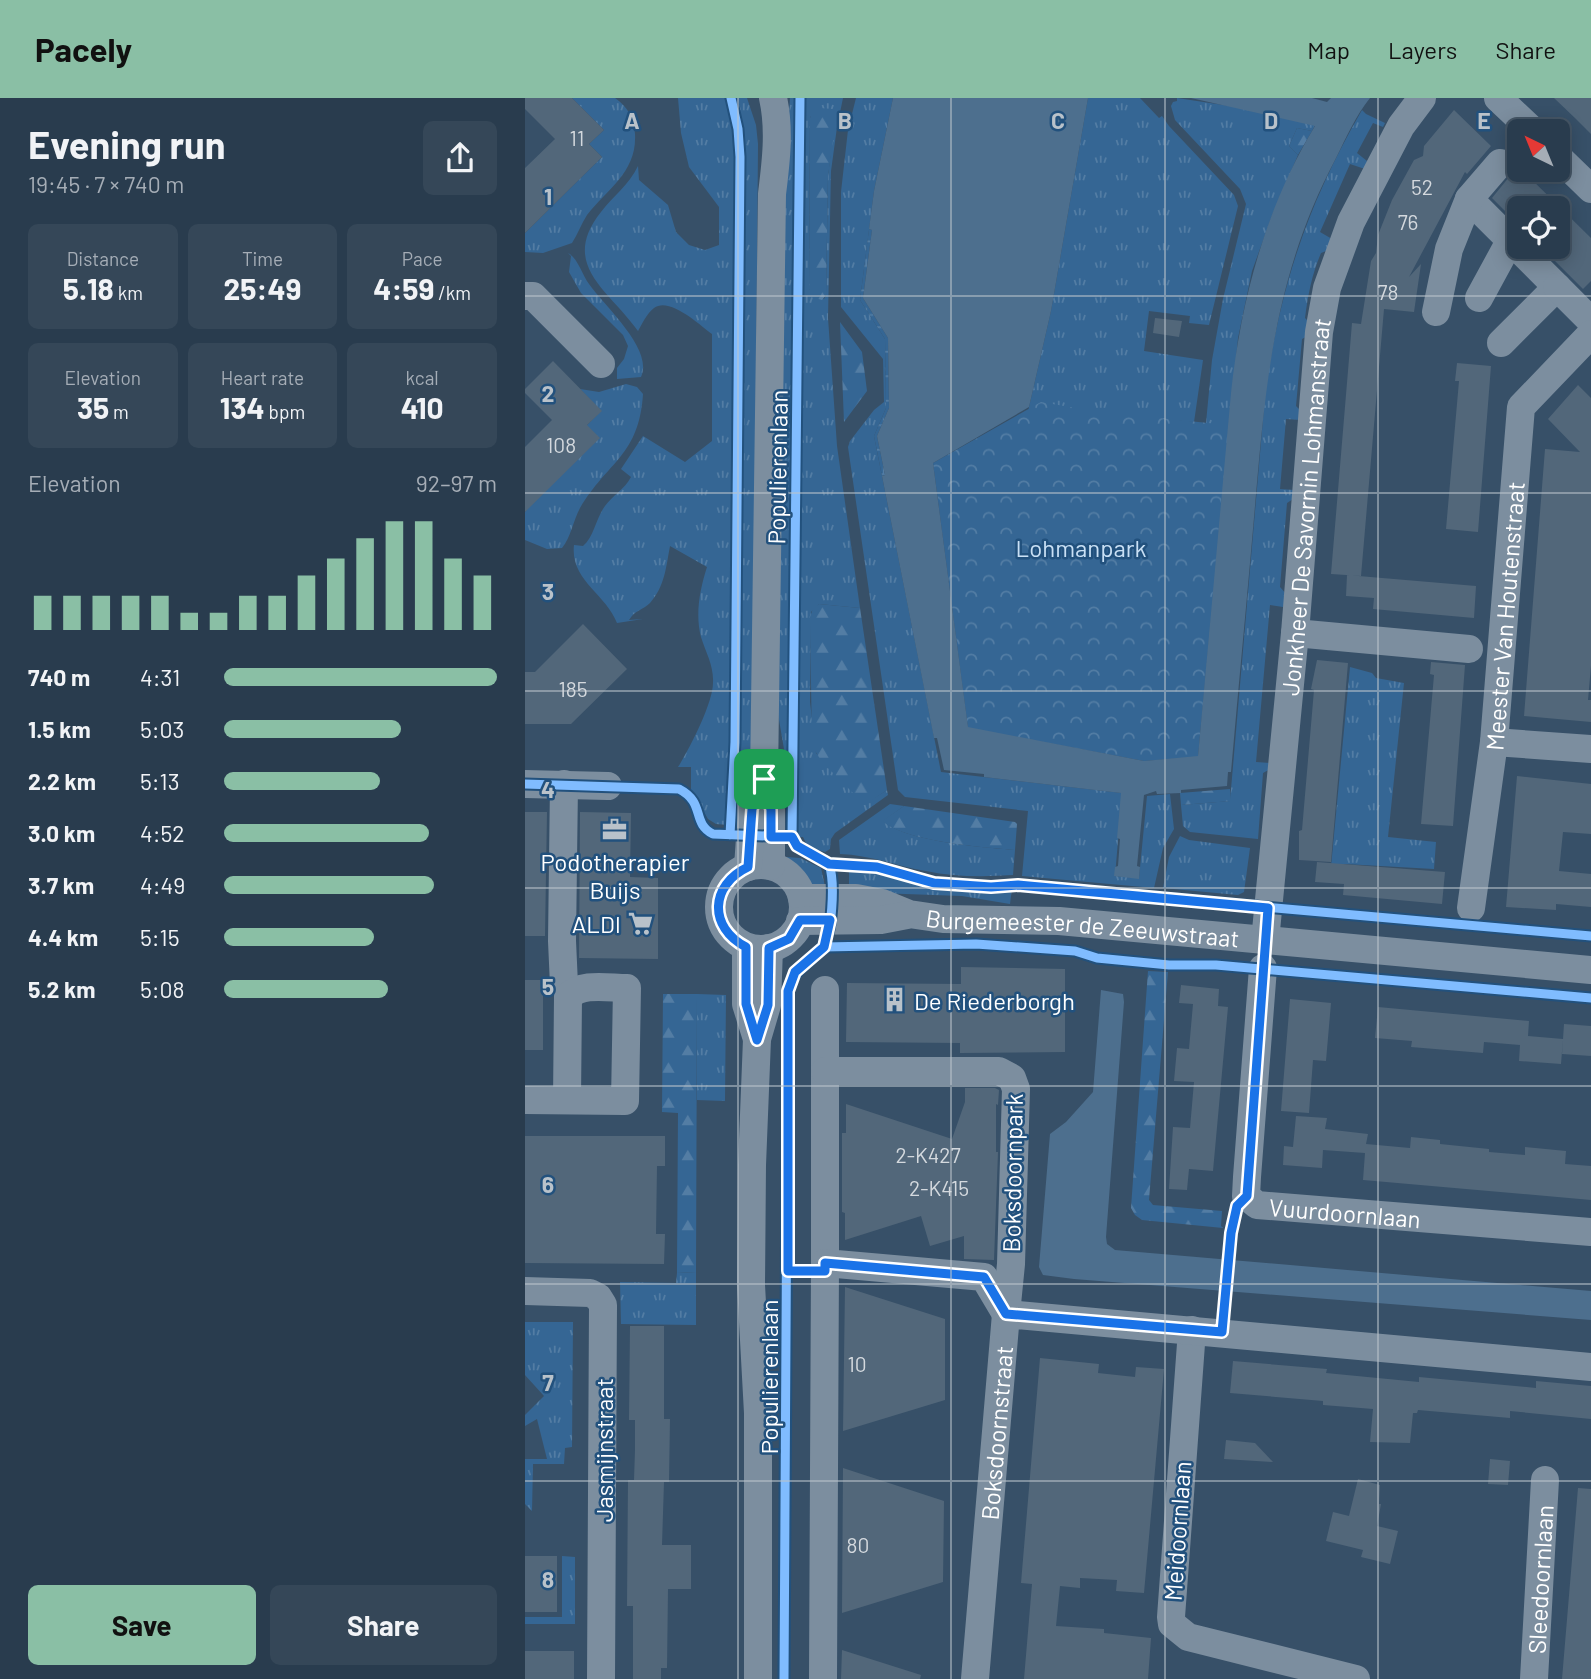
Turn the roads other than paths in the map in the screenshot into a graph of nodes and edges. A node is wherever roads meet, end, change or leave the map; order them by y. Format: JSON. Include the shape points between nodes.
{"nodes":[{"id":1,"x":760,"y":98,"type":"edge"},
{"id":2,"x":773,"y":98,"type":"edge"},
{"id":3,"x":1422,"y":98,"type":"edge"},
{"id":4,"x":1498,"y":98,"type":"edge"},
{"id":5,"x":1520,"y":119,"type":"edge"},
{"id":6,"x":1500,"y":163,"type":"dead end"},
{"id":7,"x":1570,"y":169,"type":"edge"},
{"id":8,"x":1591,"y":189,"type":"edge"},
{"id":9,"x":772,"y":194,"type":"junction"},
{"id":10,"x":1469,"y":199,"type":"junction"},
{"id":11,"x":1507,"y":238,"type":"edge"},
{"id":12,"x":1507,"y":247,"type":"edge"},
{"id":13,"x":1528,"y":259,"type":"edge"},
{"id":14,"x":1557,"y":287,"type":"junction"},
{"id":15,"x":525,"y":296,"type":"edge"},
{"id":16,"x":1479,"y":298,"type":"dead end"},
{"id":17,"x":1436,"y":312,"type":"dead end"},
{"id":18,"x":1591,"y":321,"type":"edge"},
{"id":19,"x":1501,"y":343,"type":"dead end"},
{"id":20,"x":1586,"y":349,"type":"edge"},
{"id":21,"x":601,"y":364,"type":"dead end"},
{"id":22,"x":1295,"y":633,"type":"junction"},
{"id":23,"x":1469,"y":649,"type":"dead end"},
{"id":24,"x":1494,"y":742,"type":"junction"},
{"id":25,"x":1591,"y":749,"type":"edge"},
{"id":26,"x":525,"y":784,"type":"edge"},
{"id":27,"x":564,"y":784,"type":"junction"},
{"id":28,"x":608,"y":786,"type":"dead end"},
{"id":29,"x":759,"y":867,"type":"junction"},
{"id":30,"x":1471,"y":908,"type":"dead end"},
{"id":31,"x":801,"y":909,"type":"junction"},
{"id":32,"x":758,"y":948,"type":"junction"},
{"id":33,"x":1264,"y":954,"type":"junction"},
{"id":34,"x":1591,"y":970,"type":"edge"},
{"id":35,"x":825,"y":990,"type":"dead end"},
{"id":36,"x":571,"y":993,"type":"junction"},
{"id":37,"x":825,"y":1071,"type":"junction"},
{"id":38,"x":525,"y":1100,"type":"edge"},
{"id":39,"x":566,"y":1100,"type":"junction"},
{"id":40,"x":1591,"y":1232,"type":"edge"},
{"id":41,"x":825,"y":1263,"type":"junction"},
{"id":42,"x":525,"y":1291,"type":"edge"},
{"id":43,"x":1006,"y":1314,"type":"junction"},
{"id":44,"x":1192,"y":1330,"type":"junction"},
{"id":45,"x":1591,"y":1367,"type":"edge"},
{"id":46,"x":1545,"y":1480,"type":"dead end"},
{"id":47,"x":601,"y":1679,"type":"edge"},
{"id":48,"x":758,"y":1679,"type":"edge"},
{"id":49,"x":823,"y":1679,"type":"edge"},
{"id":50,"x":975,"y":1679,"type":"edge"},
{"id":51,"x":1356,"y":1679,"type":"edge"},
{"id":52,"x":1534,"y":1679,"type":"edge"}],
"edges":[{"from":1,"to":9,"type":"street","name":"Populierenlaan"},
{"from":2,"to":9,"type":"street","name":"Populierenlaan","via":[[776,161]]},
{"from":3,"to":22,"type":"street","name":"Jonkheer De Savornin Lohmanstraat","via":[[1401,126],[1351,222],[1327,288],[1319,332]]},
{"from":4,"to":5,"type":"street"},
{"from":6,"to":10,"type":"street"},
{"from":7,"to":8,"type":"street"},
{"from":9,"to":29,"type":"street","name":"Populierenlaan","via":[[764,779],[752,809]]},
{"from":10,"to":11,"type":"street"},
{"from":10,"to":17,"type":"street","via":[[1449,249]]},
{"from":12,"to":16,"type":"street"},
{"from":13,"to":14,"type":"street"},
{"from":14,"to":18,"type":"street"},
{"from":14,"to":19,"type":"street"},
{"from":15,"to":21,"type":"street","via":[[533,296]]},
{"from":20,"to":24,"type":"street","name":"Meester Van Houtenstraat","via":[[1521,407]]},
{"from":22,"to":23,"type":"street"},
{"from":22,"to":33,"type":"street","name":"Jonkheer De Savornin Lohmanstraat"},
{"from":24,"to":25,"type":"street"},
{"from":24,"to":30,"type":"street","name":"Meester Van Houtenstraat"},
{"from":26,"to":27,"type":"street"},
{"from":27,"to":28,"type":"street"},
{"from":27,"to":36,"type":"street","via":[[562,941],[565,985]]},
{"from":29,"to":31,"type":"street","via":[[791,878]]},
{"from":29,"to":32,"type":"street","via":[[729,880],[718,912],[736,942]]},
{"from":31,"to":32,"type":"street","via":[[789,939]]},
{"from":31,"to":33,"type":"street","name":"Burgemeester de Zeeuwstraat","via":[[856,898],[943,919],[1059,921]]},
{"from":32,"to":48,"type":"street","name":"Populierenlaan","via":[[746,1004],[757,1040],[751,1285],[758,1413]]},
{"from":33,"to":34,"type":"street","name":"Burgemeester de Zeeuwstraat"},
{"from":33,"to":40,"type":"street","name":"Vuurdoornlaan","via":[[1247,1177],[1247,1196],[1257,1205]]},
{"from":35,"to":37,"type":"street"},
{"from":36,"to":39,"type":"street","via":[[566,1002]]},
{"from":36,"to":39,"type":"street","via":[[583,988],[627,988],[625,1101]]},
{"from":37,"to":41,"type":"street"},
{"from":37,"to":43,"type":"street","name":"Boksdoornpark","via":[[999,1071],[1012,1078],[1016,1129]]},
{"from":38,"to":39,"type":"street"},
{"from":41,"to":43,"type":"street","name":"Boksdoornpark","via":[[984,1277]]},
{"from":41,"to":49,"type":"street"},
{"from":42,"to":47,"type":"street","name":"Jasmijnstraat","via":[[590,1293],[603,1306]]},
{"from":43,"to":44,"type":"street","name":"Boksdoornstraat"},
{"from":43,"to":50,"type":"street","name":"Boksdoornstraat"},
{"from":44,"to":45,"type":"street","name":"Boksdoornstraat"},
{"from":44,"to":51,"type":"street","name":"Meidoornlaan","via":[[1172,1624],[1188,1637]]},
{"from":46,"to":52,"type":"street","name":"Sleedoornlaan"}]}
